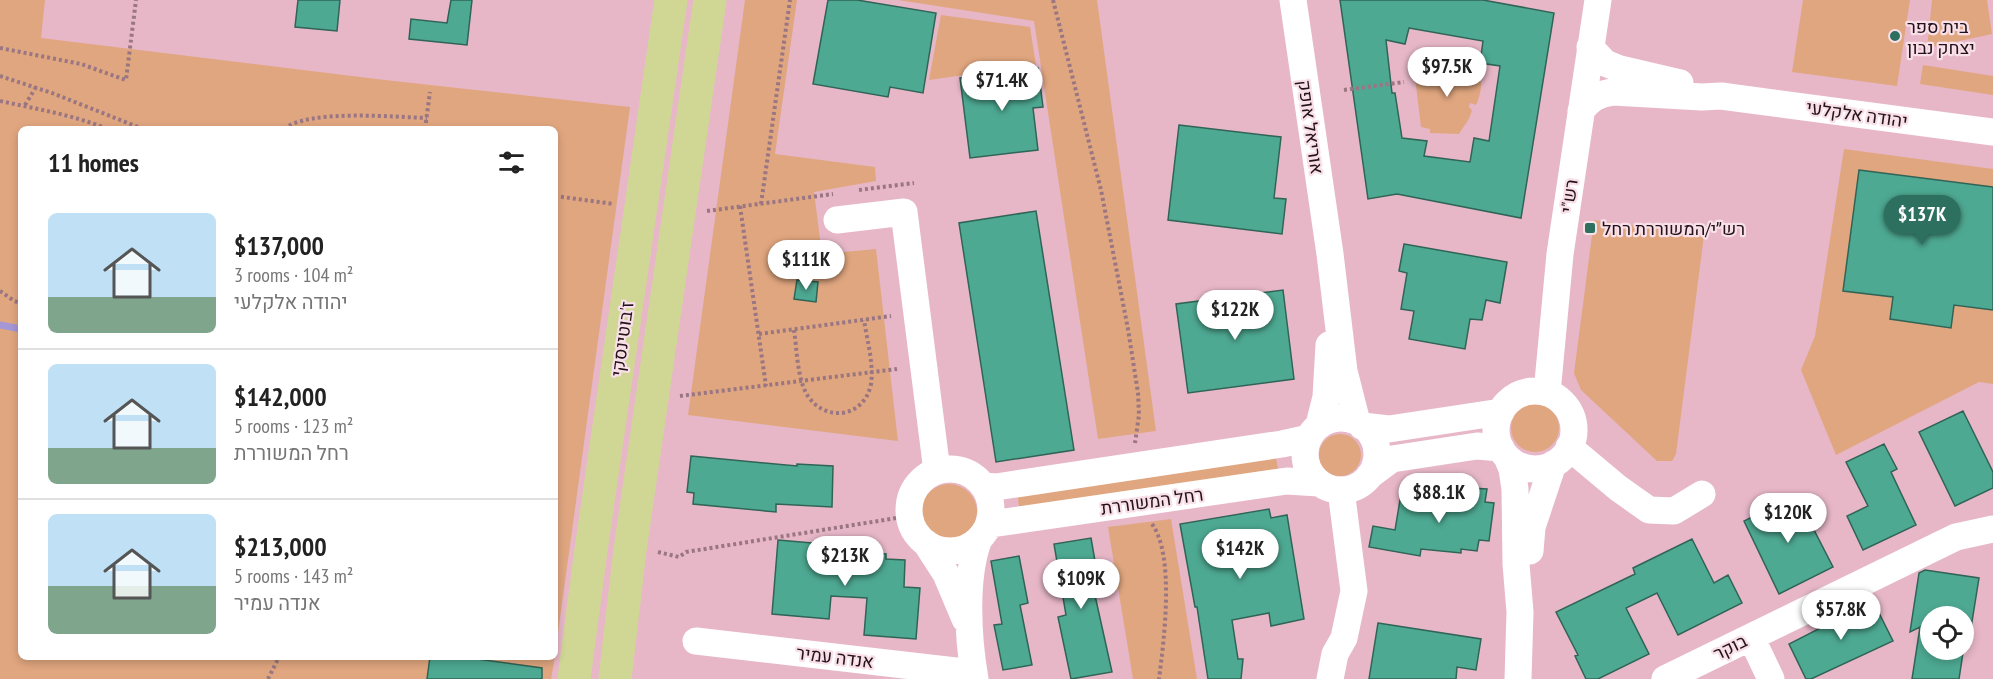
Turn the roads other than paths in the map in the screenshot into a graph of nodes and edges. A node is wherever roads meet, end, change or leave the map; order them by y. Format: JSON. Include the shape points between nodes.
{"nodes":[{"id":1,"x":671,"y":0,"type":"edge"},
{"id":2,"x":710,"y":0,"type":"edge"},
{"id":3,"x":1293,"y":0,"type":"edge"},
{"id":4,"x":1598,"y":0,"type":"edge"},
{"id":5,"x":1590,"y":46,"type":"junction"},
{"id":6,"x":1721,"y":96,"type":"junction"},
{"id":7,"x":1581,"y":111,"type":"junction"},
{"id":8,"x":1993,"y":132,"type":"edge"},
{"id":9,"x":837,"y":220,"type":"dead end"},
{"id":10,"x":1330,"y":254,"type":"junction"},
{"id":11,"x":1547,"y":393,"type":"junction"},
{"id":12,"x":1500,"y":412,"type":"junction"},
{"id":13,"x":1359,"y":424,"type":"junction"},
{"id":14,"x":1314,"y":431,"type":"junction"},
{"id":15,"x":1504,"y":453,"type":"junction"},
{"id":16,"x":1561,"y":456,"type":"junction"},
{"id":17,"x":937,"y":471,"type":"junction"},
{"id":18,"x":1369,"y":476,"type":"junction"},
{"id":19,"x":983,"y":486,"type":"junction"},
{"id":20,"x":1330,"y":487,"type":"junction"},
{"id":21,"x":1702,"y":494,"type":"dead end"},
{"id":22,"x":1993,"y":529,"type":"edge"},
{"id":23,"x":983,"y":534,"type":"junction"},
{"id":24,"x":926,"y":543,"type":"junction"},
{"id":25,"x":1520,"y":612,"type":"junction"},
{"id":26,"x":969,"y":631,"type":"junction"},
{"id":27,"x":1751,"y":637,"type":"junction"},
{"id":28,"x":696,"y":640,"type":"dead end"},
{"id":29,"x":974,"y":676,"type":"edge"},
{"id":30,"x":574,"y":679,"type":"edge"},
{"id":31,"x":615,"y":679,"type":"edge"},
{"id":32,"x":1330,"y":679,"type":"edge"},
{"id":33,"x":1518,"y":679,"type":"edge"},
{"id":34,"x":1665,"y":679,"type":"edge"},
{"id":35,"x":1771,"y":679,"type":"edge"}],
"edges":[{"from":1,"to":30,"type":"main road","name":"ז'בוטינסקי"},
{"from":2,"to":31,"type":"main road","via":[[630,550]]},
{"from":3,"to":10,"type":"street","name":"אוריאל אופק"},
{"from":4,"to":5,"type":"street","name":"רש\"י"},
{"from":5,"to":6,"type":"street","name":"יהודה אלקלעי","via":[[1605,63],[1620,69],[1702,87]]},
{"from":5,"to":7,"type":"street","name":"רש\"י"},
{"from":6,"to":7,"type":"street","name":"יהודה אלקלעי","via":[[1606,93],[1593,98]]},
{"from":6,"to":8,"type":"street","name":"יהודה אלקלעי"},
{"from":7,"to":11,"type":"street","name":"רש\"י","via":[[1560,254]]},
{"from":9,"to":17,"type":"street","via":[[904,212]]},
{"from":10,"to":13,"type":"street","name":"אוריאל אופק","via":[[1344,371]]},
{"from":10,"to":14,"type":"street","name":"אוריאל אופק","via":[[1326,398]]},
{"from":11,"to":12,"type":"street","via":[[1523,393]]},
{"from":11,"to":16,"type":"street","via":[[1569,412],[1574,430]]},
{"from":12,"to":13,"type":"street","via":[[1389,429]]},
{"from":12,"to":15,"type":"street","via":[[1496,430]]},
{"from":13,"to":14,"type":"street","via":[[1341,418],[1329,420]]},
{"from":13,"to":18,"type":"street","via":[[1376,448],[1375,465]]},
{"from":14,"to":19,"type":"street","name":"רחל המשוררת","via":[[1282,444]]},
{"from":14,"to":20,"type":"street","via":[[1305,454],[1306,465],[1311,476]]},
{"from":15,"to":16,"type":"street","via":[[1529,468],[1541,468]]},
{"from":15,"to":18,"type":"street","via":[[1477,446],[1392,459]]},
{"from":15,"to":25,"type":"street","via":[[1515,489]]},
{"from":16,"to":21,"type":"street","via":[[1649,510],[1674,511]]},
{"from":16,"to":25,"type":"street","via":[[1542,492],[1532,527]]},
{"from":17,"to":19,"type":"street","via":[[963,471]]},
{"from":17,"to":24,"type":"street","via":[[916,486],[909,503],[916,534]]},
{"from":18,"to":20,"type":"street","via":[[1357,486]]},
{"from":19,"to":23,"type":"street","via":[[992,510]]},
{"from":20,"to":23,"type":"street","name":"רחל המשוררת","via":[[1287,481],[992,524]]},
{"from":20,"to":32,"type":"street","via":[[1354,591]]},
{"from":22,"to":27,"type":"street","name":"בוקר","via":[[1956,537]]},
{"from":23,"to":24,"type":"street","via":[[957,551],[937,549]]},
{"from":23,"to":26,"type":"street","via":[[974,552],[971,571]]},
{"from":24,"to":26,"type":"street","via":[[950,583]]},
{"from":25,"to":33,"type":"street"},
{"from":26,"to":29,"type":"street"},
{"from":27,"to":34,"type":"street","name":"בוקר"},
{"from":27,"to":35,"type":"street"},
{"from":28,"to":29,"type":"street","name":"אנדה עמיר"}]}
